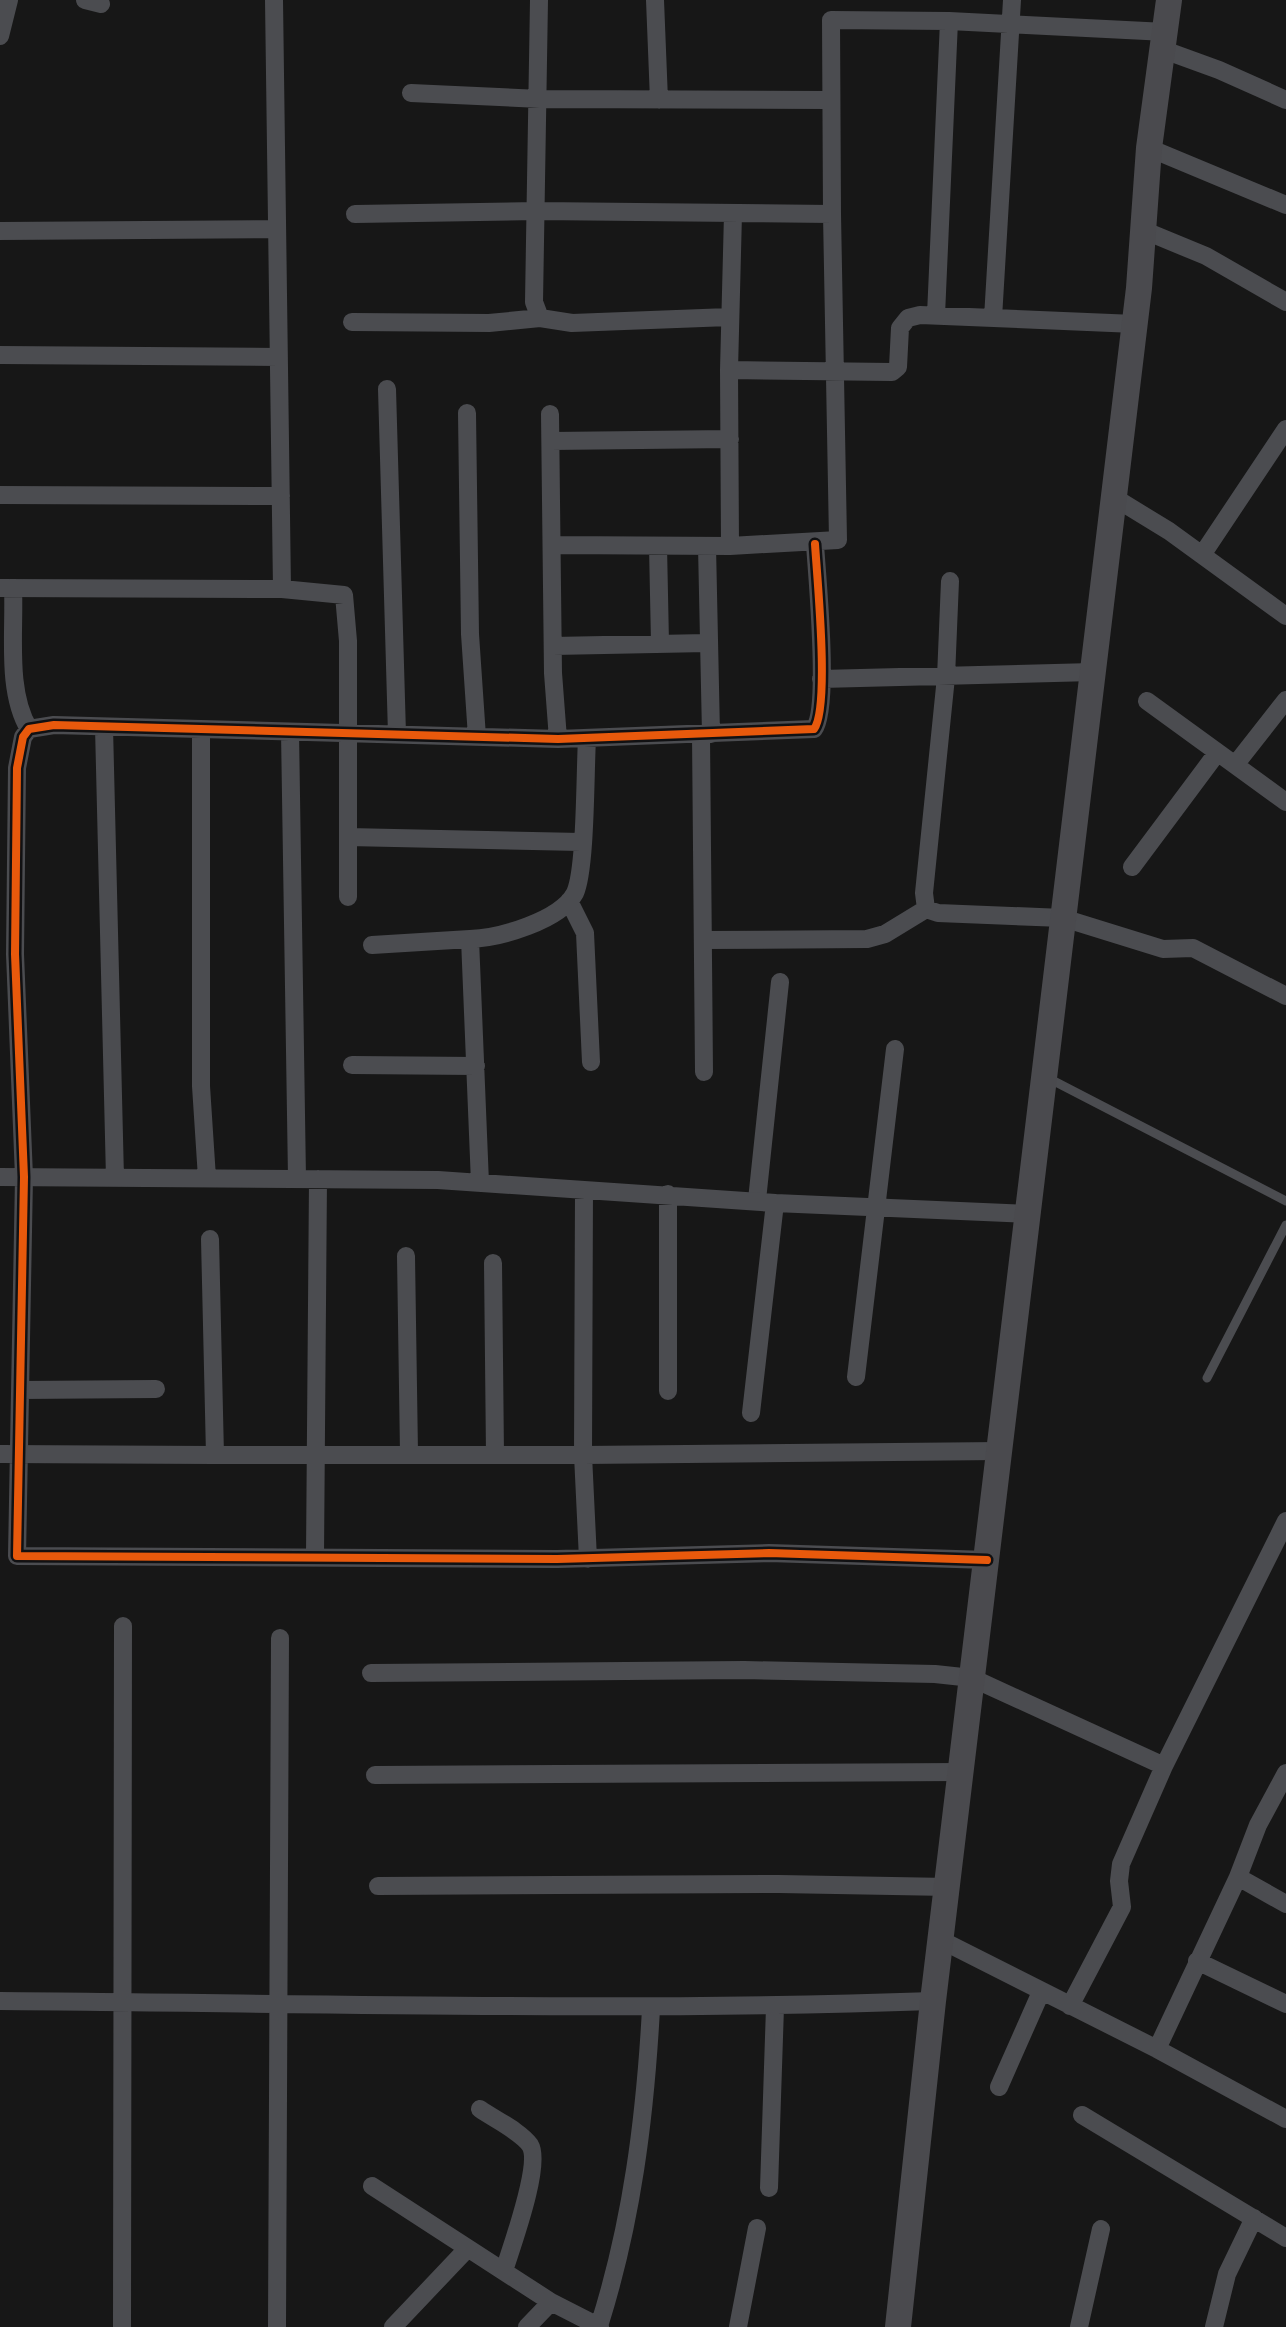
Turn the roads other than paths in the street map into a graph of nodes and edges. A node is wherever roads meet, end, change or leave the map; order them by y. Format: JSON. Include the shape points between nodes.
{"nodes":[{"id":1,"x":9,"y":0,"type":"edge"},
{"id":2,"x":274,"y":0,"type":"edge"},
{"id":3,"x":539,"y":0,"type":"edge"},
{"id":4,"x":655,"y":0,"type":"edge"},
{"id":5,"x":831,"y":0,"type":"edge"},
{"id":6,"x":1012,"y":0,"type":"edge"},
{"id":7,"x":1169,"y":0,"type":"edge"},
{"id":8,"x":831,"y":20,"type":"junction"},
{"id":9,"x":949,"y":21,"type":"junction"},
{"id":10,"x":1013,"y":25,"type":"junction"},
{"id":11,"x":0,"y":36,"type":"edge"},
{"id":12,"x":1165,"y":41,"type":"junction"},
{"id":13,"x":411,"y":93,"type":"dead end"},
{"id":14,"x":540,"y":99,"type":"junction"},
{"id":15,"x":659,"y":100,"type":"junction"},
{"id":16,"x":829,"y":100,"type":"junction"},
{"id":17,"x":1286,"y":100,"type":"edge"},
{"id":18,"x":1149,"y":148,"type":"junction"},
{"id":19,"x":1286,"y":205,"type":"edge"},
{"id":20,"x":537,"y":211,"type":"junction"},
{"id":21,"x":355,"y":214,"type":"dead end"},
{"id":22,"x":733,"y":214,"type":"junction"},
{"id":23,"x":832,"y":214,"type":"junction"},
{"id":24,"x":275,"y":229,"type":"junction"},
{"id":25,"x":1143,"y":230,"type":"junction"},
{"id":26,"x":0,"y":231,"type":"edge"},
{"id":27,"x":1286,"y":302,"type":"edge"},
{"id":28,"x":936,"y":315,"type":"junction"},
{"id":29,"x":729,"y":317,"type":"junction"},
{"id":30,"x":540,"y":318,"type":"junction"},
{"id":31,"x":993,"y":318,"type":"junction"},
{"id":32,"x":352,"y":322,"type":"dead end"},
{"id":33,"x":1135,"y":324,"type":"junction"},
{"id":34,"x":0,"y":355,"type":"edge"},
{"id":35,"x":278,"y":357,"type":"junction"},
{"id":36,"x":729,"y":370,"type":"junction"},
{"id":37,"x":836,"y":372,"type":"junction"},
{"id":38,"x":387,"y":389,"type":"dead end"},
{"id":39,"x":467,"y":413,"type":"dead end"},
{"id":40,"x":550,"y":414,"type":"dead end"},
{"id":41,"x":1286,"y":429,"type":"edge"},
{"id":42,"x":730,"y":439,"type":"junction"},
{"id":43,"x":551,"y":441,"type":"junction"},
{"id":44,"x":0,"y":495,"type":"edge"},
{"id":45,"x":281,"y":496,"type":"junction"},
{"id":46,"x":1115,"y":498,"type":"junction"},
{"id":47,"x":815,"y":544,"type":"junction"},
{"id":48,"x":552,"y":545,"type":"junction"},
{"id":49,"x":658,"y":546,"type":"junction"},
{"id":50,"x":707,"y":546,"type":"junction"},
{"id":51,"x":730,"y":546,"type":"junction"},
{"id":52,"x":1202,"y":555,"type":"junction"},
{"id":53,"x":950,"y":581,"type":"dead end"},
{"id":54,"x":6,"y":588,"type":"edge"},
{"id":55,"x":282,"y":589,"type":"junction"},
{"id":56,"x":1283,"y":608,"type":"edge"},
{"id":57,"x":660,"y":643,"type":"junction"},
{"id":58,"x":707,"y":643,"type":"junction"},
{"id":59,"x":553,"y":646,"type":"junction"},
{"id":60,"x":1093,"y":672,"type":"junction"},
{"id":61,"x":946,"y":677,"type":"junction"},
{"id":62,"x":821,"y":679,"type":"junction"},
{"id":63,"x":1286,"y":700,"type":"edge"},
{"id":64,"x":1147,"y":701,"type":"dead end"},
{"id":65,"x":104,"y":727,"type":"junction"},
{"id":66,"x":29,"y":729,"type":"junction"},
{"id":67,"x":201,"y":731,"type":"junction"},
{"id":68,"x":290,"y":732,"type":"junction"},
{"id":69,"x":348,"y":732,"type":"junction"},
{"id":70,"x":397,"y":734,"type":"junction"},
{"id":71,"x":706,"y":734,"type":"junction"},
{"id":72,"x":477,"y":737,"type":"junction"},
{"id":73,"x":558,"y":739,"type":"junction"},
{"id":74,"x":587,"y":739,"type":"junction"},
{"id":75,"x":1217,"y":753,"type":"junction"},
{"id":76,"x":1235,"y":765,"type":"junction"},
{"id":77,"x":1286,"y":802,"type":"edge"},
{"id":78,"x":348,"y":837,"type":"junction"},
{"id":79,"x":581,"y":842,"type":"junction"},
{"id":80,"x":8,"y":856,"type":"edge"},
{"id":81,"x":1132,"y":867,"type":"dead end"},
{"id":82,"x":348,"y":897,"type":"dead end"},
{"id":83,"x":569,"y":901,"type":"junction"},
{"id":84,"x":926,"y":909,"type":"junction"},
{"id":85,"x":1063,"y":918,"type":"junction"},
{"id":86,"x":470,"y":939,"type":"junction"},
{"id":87,"x":704,"y":940,"type":"junction"},
{"id":88,"x":372,"y":945,"type":"dead end"},
{"id":89,"x":8,"y":954,"type":"edge"},
{"id":90,"x":780,"y":982,"type":"dead end"},
{"id":91,"x":1286,"y":996,"type":"edge"},
{"id":92,"x":895,"y":1049,"type":"dead end"},
{"id":93,"x":591,"y":1062,"type":"dead end"},
{"id":94,"x":352,"y":1065,"type":"dead end"},
{"id":95,"x":476,"y":1066,"type":"junction"},
{"id":96,"x":704,"y":1072,"type":"dead end"},
{"id":97,"x":1045,"y":1076,"type":"junction"},
{"id":98,"x":0,"y":1108,"type":"edge"},
{"id":99,"x":20,"y":1108,"type":"junction"},
{"id":100,"x":0,"y":1177,"type":"edge"},
{"id":101,"x":24,"y":1177,"type":"junction"},
{"id":102,"x":115,"y":1178,"type":"junction"},
{"id":103,"x":207,"y":1178,"type":"junction"},
{"id":104,"x":297,"y":1178,"type":"junction"},
{"id":105,"x":318,"y":1179,"type":"junction"},
{"id":106,"x":480,"y":1183,"type":"junction"},
{"id":107,"x":584,"y":1190,"type":"junction"},
{"id":108,"x":668,"y":1194,"type":"junction"},
{"id":109,"x":1286,"y":1201,"type":"edge"},
{"id":110,"x":766,"y":1202,"type":"junction"},
{"id":111,"x":876,"y":1208,"type":"junction"},
{"id":112,"x":1028,"y":1214,"type":"junction"},
{"id":113,"x":1286,"y":1225,"type":"edge"},
{"id":114,"x":210,"y":1239,"type":"dead end"},
{"id":115,"x":406,"y":1256,"type":"dead end"},
{"id":116,"x":493,"y":1263,"type":"dead end"},
{"id":117,"x":856,"y":1377,"type":"dead end"},
{"id":118,"x":1207,"y":1378,"type":"dead end"},
{"id":119,"x":156,"y":1389,"type":"dead end"},
{"id":120,"x":20,"y":1390,"type":"junction"},
{"id":121,"x":668,"y":1391,"type":"dead end"},
{"id":122,"x":751,"y":1413,"type":"dead end"},
{"id":123,"x":1000,"y":1451,"type":"junction"},
{"id":124,"x":409,"y":1453,"type":"junction"},
{"id":125,"x":9,"y":1454,"type":"edge"},
{"id":126,"x":215,"y":1455,"type":"junction"},
{"id":127,"x":313,"y":1455,"type":"junction"},
{"id":128,"x":495,"y":1455,"type":"junction"},
{"id":129,"x":583,"y":1455,"type":"junction"},
{"id":130,"x":1286,"y":1521,"type":"edge"},
{"id":131,"x":315,"y":1555,"type":"junction"},
{"id":132,"x":9,"y":1556,"type":"edge"},
{"id":133,"x":588,"y":1559,"type":"junction"},
{"id":134,"x":987,"y":1560,"type":"junction"},
{"id":135,"x":123,"y":1626,"type":"dead end"},
{"id":136,"x":280,"y":1638,"type":"dead end"},
{"id":137,"x":371,"y":1673,"type":"dead end"},
{"id":138,"x":972,"y":1678,"type":"junction"},
{"id":139,"x":1164,"y":1766,"type":"junction"},
{"id":140,"x":962,"y":1772,"type":"junction"},
{"id":141,"x":375,"y":1775,"type":"dead end"},
{"id":142,"x":1284,"y":1785,"type":"edge"},
{"id":143,"x":1238,"y":1877,"type":"junction"},
{"id":144,"x":378,"y":1886,"type":"dead end"},
{"id":145,"x":949,"y":1887,"type":"junction"},
{"id":146,"x":1286,"y":1904,"type":"edge"},
{"id":147,"x":943,"y":1941,"type":"junction"},
{"id":148,"x":1197,"y":1961,"type":"junction"},
{"id":149,"x":1041,"y":1992,"type":"junction"},
{"id":150,"x":0,"y":2001,"type":"edge"},
{"id":151,"x":933,"y":2001,"type":"junction"},
{"id":152,"x":123,"y":2002,"type":"junction"},
{"id":153,"x":278,"y":2002,"type":"junction"},
{"id":154,"x":1286,"y":2004,"type":"edge"},
{"id":155,"x":1070,"y":2006,"type":"junction"},
{"id":156,"x":775,"y":2007,"type":"junction"},
{"id":157,"x":651,"y":2009,"type":"junction"},
{"id":158,"x":1157,"y":2049,"type":"junction"},
{"id":159,"x":999,"y":2087,"type":"dead end"},
{"id":160,"x":480,"y":2109,"type":"dead end"},
{"id":161,"x":1082,"y":2115,"type":"dead end"},
{"id":162,"x":1286,"y":2119,"type":"edge"},
{"id":163,"x":372,"y":2186,"type":"dead end"},
{"id":164,"x":769,"y":2188,"type":"dead end"},
{"id":165,"x":1254,"y":2218,"type":"junction"},
{"id":166,"x":757,"y":2228,"type":"dead end"},
{"id":167,"x":1101,"y":2229,"type":"dead end"},
{"id":168,"x":1286,"y":2238,"type":"edge"},
{"id":169,"x":467,"y":2249,"type":"junction"},
{"id":170,"x":504,"y":2271,"type":"junction"},
{"id":171,"x":551,"y":2302,"type":"junction"},
{"id":172,"x":122,"y":2327,"type":"edge"},
{"id":173,"x":277,"y":2327,"type":"edge"},
{"id":174,"x":393,"y":2327,"type":"edge"},
{"id":175,"x":527,"y":2327,"type":"edge"},
{"id":176,"x":599,"y":2327,"type":"edge"},
{"id":177,"x":738,"y":2327,"type":"edge"},
{"id":178,"x":898,"y":2327,"type":"edge"},
{"id":179,"x":1079,"y":2327,"type":"edge"},
{"id":180,"x":1214,"y":2327,"type":"edge"}],
"edges":[{"from":1,"to":11,"type":"street"},
{"from":2,"to":24,"type":"street"},
{"from":3,"to":14,"type":"street"},
{"from":4,"to":15,"type":"street"},
{"from":5,"to":8,"type":"street"},
{"from":6,"to":10,"type":"street"},
{"from":7,"to":12,"type":"street"},
{"from":8,"to":9,"type":"street"},
{"from":8,"to":16,"type":"street"},
{"from":9,"to":10,"type":"street"},
{"from":9,"to":28,"type":"street"},
{"from":10,"to":12,"type":"street"},
{"from":10,"to":31,"type":"street"},
{"from":12,"to":17,"type":"street"},
{"from":12,"to":18,"type":"street"},
{"from":13,"to":14,"type":"street"},
{"from":14,"to":15,"type":"street"},
{"from":14,"to":20,"type":"street"},
{"from":15,"to":16,"type":"street"},
{"from":16,"to":23,"type":"street"},
{"from":18,"to":19,"type":"street"},
{"from":18,"to":25,"type":"street"},
{"from":20,"to":21,"type":"street"},
{"from":20,"to":22,"type":"street"},
{"from":20,"to":30,"type":"street","via":[[534,302]]},
{"from":22,"to":23,"type":"street"},
{"from":22,"to":29,"type":"street"},
{"from":23,"to":37,"type":"street"},
{"from":24,"to":26,"type":"street"},
{"from":24,"to":35,"type":"street"},
{"from":25,"to":27,"type":"street","via":[[1206,256]]},
{"from":25,"to":33,"type":"street"},
{"from":28,"to":31,"type":"street"},
{"from":28,"to":37,"type":"street","via":[[913,316],[902,324],[896,370]]},
{"from":29,"to":30,"type":"street","via":[[572,323]]},
{"from":29,"to":36,"type":"street"},
{"from":30,"to":32,"type":"street"},
{"from":31,"to":33,"type":"street"},
{"from":33,"to":46,"type":"street"},
{"from":34,"to":35,"type":"street"},
{"from":35,"to":45,"type":"street"},
{"from":36,"to":37,"type":"street"},
{"from":36,"to":42,"type":"street"},
{"from":37,"to":47,"type":"street","via":[[839,536],[834,543]]},
{"from":38,"to":70,"type":"street"},
{"from":39,"to":72,"type":"street"},
{"from":40,"to":43,"type":"street"},
{"from":41,"to":52,"type":"street"},
{"from":42,"to":43,"type":"street"},
{"from":42,"to":51,"type":"street"},
{"from":43,"to":48,"type":"street"},
{"from":44,"to":45,"type":"street"},
{"from":45,"to":55,"type":"street"},
{"from":46,"to":52,"type":"street"},
{"from":46,"to":60,"type":"street"},
{"from":47,"to":51,"type":"street"},
{"from":47,"to":62,"type":"street"},
{"from":48,"to":49,"type":"street"},
{"from":48,"to":59,"type":"street"},
{"from":49,"to":50,"type":"street"},
{"from":49,"to":57,"type":"street"},
{"from":50,"to":51,"type":"street"},
{"from":50,"to":58,"type":"street"},
{"from":52,"to":56,"type":"street"},
{"from":53,"to":61,"type":"street"},
{"from":54,"to":55,"type":"street"},
{"from":54,"to":66,"type":"street","via":[[17,691]]},
{"from":55,"to":69,"type":"street","via":[[346,597]]},
{"from":57,"to":58,"type":"street"},
{"from":57,"to":59,"type":"street"},
{"from":58,"to":71,"type":"street"},
{"from":59,"to":73,"type":"street"},
{"from":60,"to":61,"type":"street"},
{"from":60,"to":85,"type":"street"},
{"from":61,"to":62,"type":"street"},
{"from":61,"to":84,"type":"street","via":[[931,804]]},
{"from":62,"to":71,"type":"street","via":[[821,712],[814,729]]},
{"from":63,"to":76,"type":"street"},
{"from":64,"to":75,"type":"street"},
{"from":65,"to":66,"type":"street"},
{"from":65,"to":67,"type":"street"},
{"from":65,"to":102,"type":"street"},
{"from":66,"to":80,"type":"street","via":[[20,746]]},
{"from":67,"to":68,"type":"street"},
{"from":67,"to":103,"type":"street","via":[[201,1086]]},
{"from":68,"to":69,"type":"street"},
{"from":68,"to":104,"type":"street"},
{"from":69,"to":70,"type":"street"},
{"from":69,"to":78,"type":"street"},
{"from":70,"to":72,"type":"street"},
{"from":71,"to":74,"type":"street"},
{"from":71,"to":87,"type":"street"},
{"from":72,"to":73,"type":"street"},
{"from":73,"to":74,"type":"street"},
{"from":74,"to":79,"type":"street"},
{"from":75,"to":76,"type":"street"},
{"from":75,"to":81,"type":"street"},
{"from":76,"to":77,"type":"street"},
{"from":78,"to":79,"type":"street"},
{"from":78,"to":82,"type":"street"},
{"from":79,"to":83,"type":"street","via":[[578,885]]},
{"from":80,"to":89,"type":"street"},
{"from":83,"to":86,"type":"street","via":[[509,934]]},
{"from":83,"to":93,"type":"street","via":[[585,933]]},
{"from":84,"to":85,"type":"street"},
{"from":84,"to":87,"type":"street","via":[[867,939]]},
{"from":85,"to":91,"type":"street","via":[[1163,949],[1193,948]]},
{"from":85,"to":97,"type":"street"},
{"from":86,"to":88,"type":"street"},
{"from":86,"to":95,"type":"street"},
{"from":87,"to":96,"type":"street"},
{"from":89,"to":99,"type":"street"},
{"from":90,"to":110,"type":"street"},
{"from":92,"to":111,"type":"street"},
{"from":94,"to":95,"type":"street"},
{"from":95,"to":106,"type":"street"},
{"from":97,"to":109,"type":"lane"},
{"from":97,"to":112,"type":"street"},
{"from":98,"to":99,"type":"street"},
{"from":99,"to":101,"type":"street"},
{"from":100,"to":101,"type":"street"},
{"from":101,"to":102,"type":"street"},
{"from":101,"to":120,"type":"street"},
{"from":102,"to":103,"type":"street"},
{"from":103,"to":104,"type":"street"},
{"from":104,"to":105,"type":"street"},
{"from":105,"to":106,"type":"street"},
{"from":105,"to":127,"type":"street"},
{"from":106,"to":107,"type":"street"},
{"from":107,"to":108,"type":"street"},
{"from":107,"to":129,"type":"street"},
{"from":108,"to":110,"type":"street"},
{"from":108,"to":121,"type":"street"},
{"from":110,"to":111,"type":"street"},
{"from":110,"to":122,"type":"street"},
{"from":111,"to":112,"type":"street"},
{"from":111,"to":117,"type":"street"},
{"from":112,"to":123,"type":"street"},
{"from":113,"to":118,"type":"lane"},
{"from":114,"to":126,"type":"street"},
{"from":115,"to":124,"type":"street"},
{"from":116,"to":128,"type":"street"},
{"from":119,"to":120,"type":"street"},
{"from":120,"to":125,"type":"street"},
{"from":123,"to":129,"type":"street"},
{"from":123,"to":134,"type":"street"},
{"from":124,"to":127,"type":"street"},
{"from":124,"to":128,"type":"street"},
{"from":125,"to":126,"type":"street"},
{"from":125,"to":132,"type":"street"},
{"from":126,"to":127,"type":"street"},
{"from":127,"to":131,"type":"street"},
{"from":128,"to":129,"type":"street"},
{"from":129,"to":133,"type":"street"},
{"from":130,"to":139,"type":"street"},
{"from":131,"to":132,"type":"street"},
{"from":131,"to":133,"type":"street"},
{"from":133,"to":134,"type":"street","via":[[769,1553]]},
{"from":134,"to":138,"type":"street"},
{"from":135,"to":152,"type":"street"},
{"from":136,"to":153,"type":"street"},
{"from":137,"to":138,"type":"street","via":[[744,1670]]},
{"from":138,"to":139,"type":"street"},
{"from":138,"to":140,"type":"street"},
{"from":139,"to":155,"type":"street","via":[[1121,1864],[1122,1907]]},
{"from":140,"to":141,"type":"street"},
{"from":140,"to":145,"type":"street"},
{"from":142,"to":143,"type":"street","via":[[1258,1825]]},
{"from":143,"to":146,"type":"street"},
{"from":143,"to":148,"type":"street"},
{"from":144,"to":145,"type":"street"},
{"from":145,"to":147,"type":"street"},
{"from":147,"to":149,"type":"street"},
{"from":147,"to":151,"type":"street"},
{"from":148,"to":154,"type":"street"},
{"from":148,"to":158,"type":"street"},
{"from":149,"to":155,"type":"street"},
{"from":149,"to":159,"type":"street"},
{"from":150,"to":152,"type":"street"},
{"from":151,"to":156,"type":"street"},
{"from":151,"to":178,"type":"street"},
{"from":152,"to":153,"type":"street"},
{"from":152,"to":172,"type":"street"},
{"from":153,"to":157,"type":"street"},
{"from":153,"to":173,"type":"street"},
{"from":155,"to":158,"type":"street"},
{"from":156,"to":157,"type":"street"},
{"from":156,"to":164,"type":"street"},
{"from":157,"to":176,"type":"street","via":[[637,2174]]},
{"from":158,"to":162,"type":"street"},
{"from":160,"to":170,"type":"street","via":[[527,2142],[533,2153]]},
{"from":161,"to":165,"type":"street"},
{"from":163,"to":169,"type":"street"},
{"from":165,"to":168,"type":"street"},
{"from":165,"to":180,"type":"street","via":[[1227,2274]]},
{"from":166,"to":177,"type":"street"},
{"from":167,"to":179,"type":"street"},
{"from":169,"to":170,"type":"street"},
{"from":169,"to":174,"type":"street"},
{"from":170,"to":171,"type":"street"},
{"from":171,"to":175,"type":"street"},
{"from":171,"to":176,"type":"street"}]}
